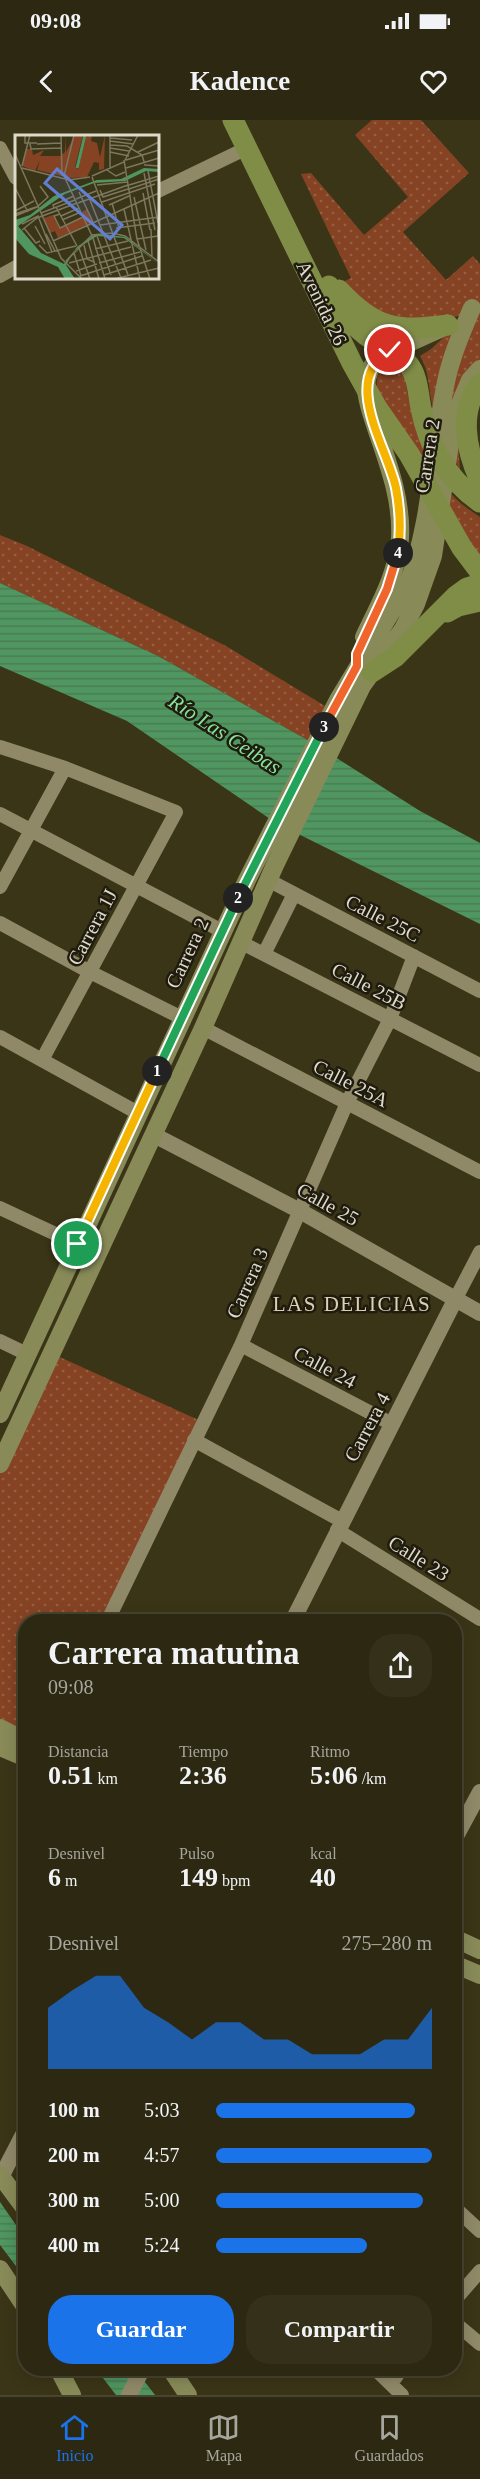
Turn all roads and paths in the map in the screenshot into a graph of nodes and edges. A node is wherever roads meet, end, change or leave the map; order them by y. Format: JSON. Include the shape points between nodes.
{"nodes":[{"id":1,"x":233,"y":120,"type":"edge"},
{"id":2,"x":247,"y":120,"type":"edge"},
{"id":3,"x":0,"y":148,"type":"edge"},
{"id":4,"x":248,"y":148,"type":"junction"},
{"id":5,"x":15,"y":176,"type":"edge"},
{"id":6,"x":159,"y":191,"type":"edge"},
{"id":7,"x":15,"y":268,"type":"edge"},
{"id":8,"x":321,"y":271,"type":"junction"},
{"id":9,"x":0,"y":276,"type":"edge"},
{"id":10,"x":476,"y":304,"type":"edge"},
{"id":11,"x":448,"y":325,"type":"junction"},
{"id":12,"x":390,"y":350,"type":"junction"},
{"id":13,"x":480,"y":369,"type":"edge"},
{"id":14,"x":480,"y":384,"type":"edge"},
{"id":15,"x":366,"y":389,"type":"junction"},
{"id":16,"x":480,"y":480,"type":"edge"},
{"id":17,"x":480,"y":502,"type":"edge"},
{"id":18,"x":480,"y":572,"type":"edge"},
{"id":19,"x":419,"y":577,"type":"junction"},
{"id":20,"x":480,"y":584,"type":"edge"},
{"id":21,"x":480,"y":601,"type":"edge"},
{"id":22,"x":418,"y":633,"type":"junction"},
{"id":23,"x":364,"y":675,"type":"junction"},
{"id":24,"x":0,"y":747,"type":"edge"},
{"id":25,"x":65,"y":768,"type":"junction"},
{"id":26,"x":0,"y":814,"type":"edge"},
{"id":27,"x":31,"y":831,"type":"junction"},
{"id":28,"x":267,"y":867,"type":"junction"},
{"id":29,"x":136,"y":886,"type":"junction"},
{"id":30,"x":0,"y":887,"type":"edge"},
{"id":31,"x":294,"y":894,"type":"junction"},
{"id":32,"x":0,"y":923,"type":"edge"},
{"id":33,"x":222,"y":931,"type":"junction"},
{"id":34,"x":240,"y":942,"type":"junction"},
{"id":35,"x":264,"y":954,"type":"junction"},
{"id":36,"x":414,"y":956,"type":"junction"},
{"id":37,"x":90,"y":972,"type":"junction"},
{"id":38,"x":480,"y":991,"type":"edge"},
{"id":39,"x":182,"y":1018,"type":"junction"},
{"id":40,"x":390,"y":1018,"type":"junction"},
{"id":41,"x":203,"y":1028,"type":"junction"},
{"id":42,"x":0,"y":1037,"type":"edge"},
{"id":43,"x":42,"y":1060,"type":"junction"},
{"id":44,"x":480,"y":1065,"type":"edge"},
{"id":45,"x":347,"y":1103,"type":"junction"},
{"id":46,"x":138,"y":1113,"type":"junction"},
{"id":47,"x":154,"y":1135,"type":"junction"},
{"id":48,"x":480,"y":1172,"type":"edge"},
{"id":49,"x":0,"y":1208,"type":"edge"},
{"id":50,"x":300,"y":1211,"type":"junction"},
{"id":51,"x":77,"y":1244,"type":"junction"},
{"id":52,"x":480,"y":1252,"type":"edge"},
{"id":53,"x":455,"y":1300,"type":"junction"},
{"id":54,"x":480,"y":1313,"type":"edge"},
{"id":55,"x":0,"y":1341,"type":"edge"},
{"id":56,"x":241,"y":1345,"type":"junction"},
{"id":57,"x":29,"y":1355,"type":"junction"},
{"id":58,"x":0,"y":1414,"type":"edge"},
{"id":59,"x":392,"y":1424,"type":"junction"},
{"id":60,"x":194,"y":1440,"type":"junction"},
{"id":61,"x":0,"y":1464,"type":"edge"},
{"id":62,"x":340,"y":1525,"type":"junction"},
{"id":63,"x":111,"y":1614,"type":"edge"},
{"id":64,"x":296,"y":1614,"type":"edge"},
{"id":65,"x":480,"y":1619,"type":"edge"},
{"id":66,"x":0,"y":1728,"type":"edge"},
{"id":67,"x":18,"y":1737,"type":"edge"},
{"id":68,"x":0,"y":1747,"type":"edge"},
{"id":69,"x":18,"y":1755,"type":"edge"},
{"id":70,"x":478,"y":1802,"type":"edge"},
{"id":71,"x":462,"y":1827,"type":"edge"},
{"id":72,"x":462,"y":1942,"type":"edge"},
{"id":73,"x":480,"y":1950,"type":"edge"},
{"id":74,"x":462,"y":1967,"type":"edge"},
{"id":75,"x":480,"y":1975,"type":"edge"},
{"id":76,"x":18,"y":2144,"type":"edge"},
{"id":77,"x":0,"y":2177,"type":"edge"},
{"id":78,"x":18,"y":2200,"type":"edge"},
{"id":79,"x":462,"y":2214,"type":"edge"},
{"id":80,"x":480,"y":2231,"type":"edge"},
{"id":81,"x":0,"y":2269,"type":"edge"},
{"id":82,"x":480,"y":2271,"type":"edge"},
{"id":83,"x":462,"y":2292,"type":"edge"},
{"id":84,"x":18,"y":2296,"type":"edge"},
{"id":85,"x":462,"y":2329,"type":"edge"},
{"id":86,"x":480,"y":2344,"type":"edge"},
{"id":87,"x":62,"y":2376,"type":"edge"},
{"id":88,"x":139,"y":2376,"type":"edge"},
{"id":89,"x":176,"y":2376,"type":"edge"},
{"id":90,"x":382,"y":2376,"type":"edge"},
{"id":91,"x":396,"y":2376,"type":"edge"},
{"id":92,"x":391,"y":2384,"type":"junction"},
{"id":93,"x":72,"y":2395,"type":"edge"},
{"id":94,"x":129,"y":2395,"type":"edge"},
{"id":95,"x":189,"y":2395,"type":"edge"},
{"id":96,"x":402,"y":2395,"type":"edge"}],
"edges":[{"from":1,"to":4,"type":"main road","name":"Avenida 26"},
{"from":2,"to":8,"type":"main road","name":"Avenida 26"},
{"from":3,"to":5,"type":"street"},
{"from":4,"to":6,"type":"street"},
{"from":4,"to":15,"type":"main road","name":"Avenida 26"},
{"from":7,"to":9,"type":"street"},
{"from":8,"to":11,"type":"main road","via":[[374,320],[399,328]]},
{"from":8,"to":12,"type":"main road","name":"Avenida 26","via":[[349,321]]},
{"from":10,"to":11,"type":"main road"},
{"from":10,"to":19,"type":"main road","name":"Carrera 2","via":[[448,371]]},
{"from":11,"to":12,"type":"main road"},
{"from":12,"to":15,"type":"main road","via":[[375,361]]},
{"from":12,"to":17,"type":"main road","name":"Avenida 26","via":[[410,365],[425,425],[447,472]]},
{"from":13,"to":19,"type":"main road","name":"Carrera 2","via":[[470,380],[454,418],[439,526]]},
{"from":14,"to":16,"type":"main road","via":[[466,411],[467,438]]},
{"from":15,"to":18,"type":"main road","name":"Avenida 26"},
{"from":15,"to":23,"type":"main road","via":[[396,487],[400,537],[394,573],[357,654]]},
{"from":19,"to":23,"type":"main road","name":"Carrera 2","via":[[403,628]]},
{"from":20,"to":22,"type":"main road","via":[[456,596]]},
{"from":21,"to":22,"type":"main road","via":[[458,606]]},
{"from":22,"to":23,"type":"main road","via":[[395,657]]},
{"from":23,"to":28,"type":"main road","name":"Carrera 2"},
{"from":23,"to":28,"type":"main road","name":"Carrera 2","via":[[338,700]]},
{"from":24,"to":25,"type":"street"},
{"from":25,"to":27,"type":"street"},
{"from":25,"to":29,"type":"street","name":"Carrera 1J","via":[[176,812]]},
{"from":26,"to":27,"type":"street"},
{"from":27,"to":29,"type":"street"},
{"from":27,"to":30,"type":"street"},
{"from":28,"to":31,"type":"street","name":"Calle 25C"},
{"from":28,"to":33,"type":"main road","name":"Carrera 2"},
{"from":28,"to":34,"type":"main road","name":"Carrera 2"},
{"from":29,"to":33,"type":"street"},
{"from":29,"to":37,"type":"street","name":"Carrera 1J"},
{"from":31,"to":35,"type":"street"},
{"from":31,"to":36,"type":"street","name":"Calle 25C"},
{"from":32,"to":37,"type":"street"},
{"from":33,"to":39,"type":"main road","name":"Carrera 2"},
{"from":34,"to":35,"type":"street","name":"Calle 25B"},
{"from":34,"to":41,"type":"main road","name":"Carrera 2"},
{"from":35,"to":40,"type":"street","name":"Calle 25B"},
{"from":36,"to":38,"type":"street","name":"Calle 25C"},
{"from":36,"to":40,"type":"street","name":"Carrera 3"},
{"from":37,"to":39,"type":"street"},
{"from":37,"to":43,"type":"street","name":"Carrera 1J"},
{"from":39,"to":46,"type":"main road","name":"Carrera 2"},
{"from":40,"to":44,"type":"street","name":"Calle 25B"},
{"from":40,"to":45,"type":"street","name":"Carrera 3"},
{"from":41,"to":45,"type":"street","name":"Calle 25A"},
{"from":41,"to":47,"type":"main road","name":"Carrera 2"},
{"from":42,"to":43,"type":"street"},
{"from":43,"to":46,"type":"street"},
{"from":45,"to":48,"type":"street","name":"Calle 25A"},
{"from":45,"to":50,"type":"street","name":"Carrera 3"},
{"from":46,"to":51,"type":"main road","name":"Carrera 2"},
{"from":47,"to":50,"type":"street","name":"Calle 25"},
{"from":47,"to":61,"type":"main road","name":"Carrera 2"},
{"from":49,"to":51,"type":"street"},
{"from":50,"to":53,"type":"street","name":"Calle 25"},
{"from":50,"to":56,"type":"street","name":"Carrera 3"},
{"from":51,"to":57,"type":"main road","name":"Carrera 2"},
{"from":52,"to":53,"type":"street","name":"Carrera 4"},
{"from":53,"to":54,"type":"street","name":"Calle 25"},
{"from":53,"to":59,"type":"street","name":"Carrera 4"},
{"from":55,"to":57,"type":"street"},
{"from":56,"to":59,"type":"street","name":"Calle 24"},
{"from":56,"to":60,"type":"street","name":"Carrera 3"},
{"from":57,"to":58,"type":"main road","name":"Carrera 2"},
{"from":59,"to":62,"type":"street","name":"Carrera 4"},
{"from":60,"to":62,"type":"street","name":"Calle 23"},
{"from":60,"to":63,"type":"street","name":"Carrera 3"},
{"from":62,"to":64,"type":"street","name":"Carrera 4"},
{"from":62,"to":65,"type":"street","name":"Calle 23"},
{"from":66,"to":67,"type":"main road"},
{"from":68,"to":69,"type":"main road"},
{"from":70,"to":71,"type":"street"},
{"from":72,"to":73,"type":"main road"},
{"from":74,"to":75,"type":"main road"},
{"from":76,"to":77,"type":"street"},
{"from":77,"to":78,"type":"main road"},
{"from":79,"to":80,"type":"street"},
{"from":81,"to":84,"type":"main road"},
{"from":82,"to":83,"type":"street"},
{"from":85,"to":86,"type":"street"},
{"from":87,"to":93,"type":"main road"},
{"from":88,"to":94,"type":"street"},
{"from":89,"to":95,"type":"main road"},
{"from":90,"to":92,"type":"street"},
{"from":91,"to":92,"type":"street"},
{"from":92,"to":96,"type":"street"}]}
